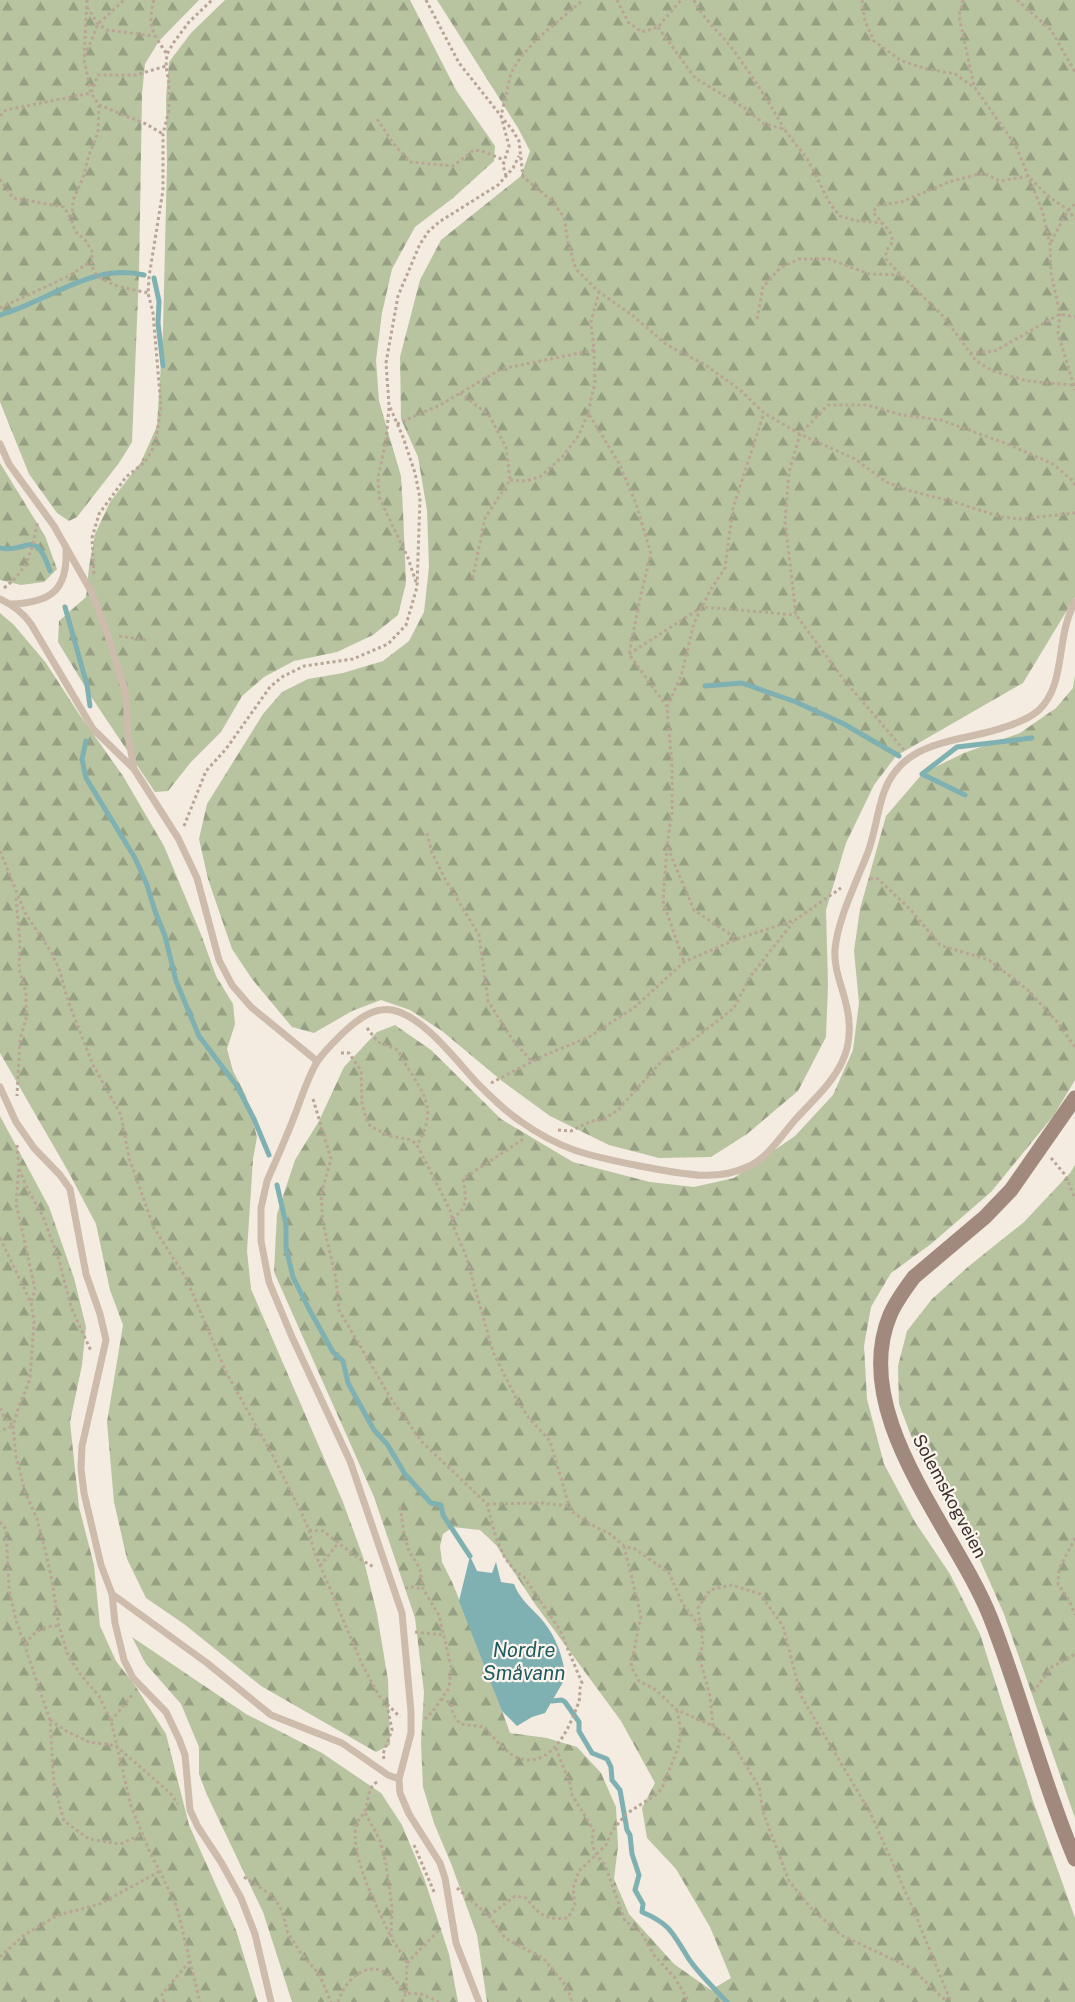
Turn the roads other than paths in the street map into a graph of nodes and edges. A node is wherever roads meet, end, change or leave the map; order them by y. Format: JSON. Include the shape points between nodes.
{"nodes":[{"id":1,"x":0,"y":444,"type":"edge"},
{"id":2,"x":66,"y":546,"type":"junction"},
{"id":3,"x":0,"y":599,"type":"edge"},
{"id":4,"x":1075,"y":602,"type":"edge"},
{"id":5,"x":10,"y":604,"type":"junction"},
{"id":6,"x":134,"y":769,"type":"junction"},
{"id":7,"x":318,"y":1061,"type":"junction"},
{"id":8,"x":0,"y":1087,"type":"edge"},
{"id":9,"x":1075,"y":1098,"type":"edge"},
{"id":10,"x":112,"y":1594,"type":"junction"},
{"id":11,"x":394,"y":1777,"type":"junction"},
{"id":12,"x":1075,"y":1859,"type":"edge"},
{"id":13,"x":271,"y":2002,"type":"edge"},
{"id":14,"x":479,"y":2002,"type":"edge"}],
"edges":[{"from":1,"to":2,"type":"lane","via":[[9,464]]},
{"from":2,"to":5,"type":"lane","via":[[66,570],[56,591],[41,601]]},
{"from":2,"to":6,"type":"lane","via":[[92,593],[126,694]]},
{"from":3,"to":5,"type":"lane"},
{"from":4,"to":7,"type":"lane","via":[[1064,628],[1054,687],[1040,709],[1005,728],[930,746],[909,756],[894,773],[835,950],[849,1023],[844,1058],[821,1094],[765,1155],[742,1170],[703,1175],[675,1172],[565,1148],[517,1119],[422,1025],[393,1010],[375,1011],[359,1019]]},
{"from":5,"to":6,"type":"lane","via":[[24,615],[42,640],[93,729]]},
{"from":6,"to":7,"type":"lane","via":[[178,838],[197,878],[219,960],[232,985],[251,1007]]},
{"from":7,"to":11,"type":"lane","via":[[267,1181],[261,1208],[261,1241],[275,1300],[350,1461],[402,1613],[411,1733]]},
{"from":8,"to":10,"type":"lane","via":[[16,1122],[70,1190],[86,1274],[106,1340],[82,1446],[81,1469],[101,1565]]},
{"from":9,"to":12,"type":"street","name":"Solemskogveien","via":[[998,1205],[914,1277],[890,1316],[881,1364],[884,1395],[902,1450],[990,1616]]},
{"from":10,"to":11,"type":"lane","via":[[271,1715],[342,1743]]},
{"from":10,"to":13,"type":"lane","via":[[124,1660],[129,1672],[166,1712],[179,1739],[185,1755],[190,1810],[241,1898],[255,1934]]},
{"from":11,"to":14,"type":"lane","via":[[404,1804],[436,1855],[445,1878],[456,1943]]}]}
